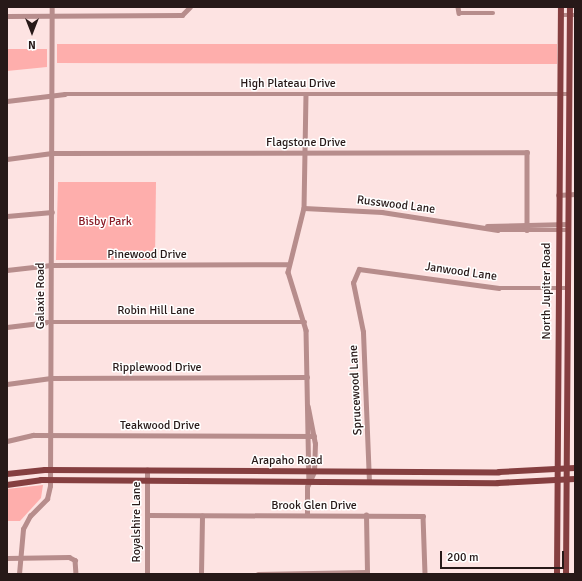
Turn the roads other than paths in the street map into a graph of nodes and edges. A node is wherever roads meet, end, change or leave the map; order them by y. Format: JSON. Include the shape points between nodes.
{"nodes":[{"id":1,"x":52,"y":7,"type":"edge"},
{"id":2,"x":190,"y":7,"type":"edge"},
{"id":3,"x":458,"y":7,"type":"edge"},
{"id":4,"x":561,"y":7,"type":"edge"},
{"id":5,"x":570,"y":7,"type":"edge"},
{"id":6,"x":493,"y":13,"type":"dead end"},
{"id":7,"x":561,"y":15,"type":"junction"},
{"id":8,"x":572,"y":15,"type":"edge"},
{"id":9,"x":7,"y":16,"type":"edge"},
{"id":10,"x":52,"y":16,"type":"junction"},
{"id":11,"x":560,"y":53,"type":"junction"},
{"id":12,"x":572,"y":75,"type":"edge"},
{"id":13,"x":306,"y":94,"type":"junction"},
{"id":14,"x":560,"y":94,"type":"junction"},
{"id":15,"x":569,"y":94,"type":"junction"},
{"id":16,"x":52,"y":96,"type":"junction"},
{"id":17,"x":7,"y":101,"type":"edge"},
{"id":18,"x":52,"y":153,"type":"junction"},
{"id":19,"x":306,"y":153,"type":"junction"},
{"id":20,"x":7,"y":159,"type":"edge"},
{"id":21,"x":558,"y":194,"type":"junction"},
{"id":22,"x":572,"y":194,"type":"edge"},
{"id":23,"x":304,"y":208,"type":"junction"},
{"id":24,"x":52,"y":212,"type":"junction"},
{"id":25,"x":7,"y":216,"type":"edge"},
{"id":26,"x":527,"y":223,"type":"junction"},
{"id":27,"x":486,"y":226,"type":"junction"},
{"id":28,"x":556,"y":226,"type":"junction"},
{"id":29,"x":568,"y":227,"type":"junction"},
{"id":30,"x":527,"y":230,"type":"junction"},
{"id":31,"x":51,"y":264,"type":"junction"},
{"id":32,"x":288,"y":264,"type":"junction"},
{"id":33,"x":7,"y":270,"type":"edge"},
{"id":34,"x":355,"y":274,"type":"joint"},
{"id":35,"x":558,"y":288,"type":"junction"},
{"id":36,"x":567,"y":288,"type":"junction"},
{"id":37,"x":51,"y":322,"type":"junction"},
{"id":38,"x":304,"y":322,"type":"junction"},
{"id":39,"x":7,"y":327,"type":"edge"},
{"id":40,"x":558,"y":342,"type":"junction"},
{"id":41,"x":568,"y":351,"type":"junction"},
{"id":42,"x":557,"y":358,"type":"junction"},
{"id":43,"x":307,"y":377,"type":"junction"},
{"id":44,"x":51,"y":378,"type":"junction"},
{"id":45,"x":7,"y":384,"type":"edge"},
{"id":46,"x":558,"y":399,"type":"junction"},
{"id":47,"x":568,"y":400,"type":"junction"},
{"id":48,"x":308,"y":406,"type":"junction"},
{"id":49,"x":50,"y":436,"type":"junction"},
{"id":50,"x":306,"y":436,"type":"junction"},
{"id":51,"x":314,"y":436,"type":"junction"},
{"id":52,"x":7,"y":441,"type":"edge"},
{"id":53,"x":575,"y":468,"type":"edge"},
{"id":54,"x":558,"y":469,"type":"junction"},
{"id":55,"x":568,"y":469,"type":"junction"},
{"id":56,"x":51,"y":470,"type":"junction"},
{"id":57,"x":147,"y":470,"type":"junction"},
{"id":58,"x":307,"y":472,"type":"junction"},
{"id":59,"x":314,"y":472,"type":"junction"},
{"id":60,"x":369,"y":472,"type":"junction"},
{"id":61,"x":450,"y":472,"type":"junction"},
{"id":62,"x":7,"y":474,"type":"edge"},
{"id":63,"x":575,"y":479,"type":"edge"},
{"id":64,"x":50,"y":480,"type":"junction"},
{"id":65,"x":558,"y":480,"type":"junction"},
{"id":66,"x":567,"y":480,"type":"junction"},
{"id":67,"x":147,"y":482,"type":"junction"},
{"id":68,"x":308,"y":482,"type":"junction"},
{"id":69,"x":369,"y":482,"type":"junction"},
{"id":70,"x":450,"y":482,"type":"junction"},
{"id":71,"x":7,"y":485,"type":"edge"},
{"id":72,"x":147,"y":515,"type":"junction"},
{"id":73,"x":366,"y":515,"type":"junction"},
{"id":74,"x":202,"y":516,"type":"junction"},
{"id":75,"x":307,"y":516,"type":"junction"},
{"id":76,"x":557,"y":543,"type":"junction"},
{"id":77,"x":566,"y":543,"type":"junction"},
{"id":78,"x":7,"y":558,"type":"edge"},
{"id":79,"x":19,"y":558,"type":"junction"},
{"id":80,"x":19,"y":574,"type":"edge"},
{"id":81,"x":76,"y":574,"type":"edge"},
{"id":82,"x":147,"y":574,"type":"edge"},
{"id":83,"x":201,"y":574,"type":"edge"},
{"id":84,"x":258,"y":574,"type":"edge"},
{"id":85,"x":425,"y":574,"type":"edge"},
{"id":86,"x":556,"y":574,"type":"edge"},
{"id":87,"x":566,"y":574,"type":"edge"}],
"edges":[{"from":1,"to":10,"type":"street","name":"Galaxie Road"},
{"from":2,"to":10,"type":"street","via":[[187,14]]},
{"from":3,"to":6,"type":"street","via":[[459,13]]},
{"from":4,"to":7,"type":"main road","name":"North Jupiter Road"},
{"from":5,"to":8,"type":"main road","name":"North Jupiter Road"},
{"from":7,"to":8,"type":"street"},
{"from":7,"to":11,"type":"main road","name":"North Jupiter Road"},
{"from":8,"to":12,"type":"main road","name":"North Jupiter Road"},
{"from":9,"to":10,"type":"street"},
{"from":10,"to":16,"type":"street","name":"Galaxie Road"},
{"from":11,"to":12,"type":"main road"},
{"from":11,"to":14,"type":"main road","name":"North Jupiter Road"},
{"from":12,"to":15,"type":"main road","name":"North Jupiter Road"},
{"from":13,"to":14,"type":"street","name":"High Plateau Drive"},
{"from":13,"to":16,"type":"street","name":"High Plateau Drive"},
{"from":13,"to":19,"type":"street"},
{"from":14,"to":15,"type":"street","name":"High Plateau Drive"},
{"from":14,"to":21,"type":"main road","name":"North Jupiter Road"},
{"from":15,"to":22,"type":"main road","name":"North Jupiter Road"},
{"from":16,"to":17,"type":"street","name":"High Plateau Drive"},
{"from":16,"to":18,"type":"street","name":"Galaxie Road"},
{"from":18,"to":19,"type":"street","name":"Flagstone Drive"},
{"from":18,"to":20,"type":"street","name":"Flagstone Drive"},
{"from":18,"to":24,"type":"street","name":"Galaxie Road"},
{"from":19,"to":23,"type":"street"},
{"from":19,"to":26,"type":"street","name":"Flagstone Drive","via":[[527,152]]},
{"from":21,"to":22,"type":"street"},
{"from":21,"to":28,"type":"main road","name":"North Jupiter Road"},
{"from":22,"to":29,"type":"main road","name":"North Jupiter Road"},
{"from":23,"to":27,"type":"street","name":"Russwood Lane","via":[[382,212]]},
{"from":23,"to":32,"type":"street"},
{"from":24,"to":25,"type":"street"},
{"from":24,"to":31,"type":"street","name":"Galaxie Road"},
{"from":26,"to":27,"type":"street","name":"Russwood Lane"},
{"from":26,"to":28,"type":"street","name":"Russwood Lane"},
{"from":26,"to":30,"type":"street","name":"Flagstone Drive"},
{"from":27,"to":30,"type":"street","name":"Russwood Lane"},
{"from":28,"to":29,"type":"street","name":"Russwood Lane"},
{"from":28,"to":30,"type":"street","name":"Russwood Lane"},
{"from":28,"to":35,"type":"main road","name":"North Jupiter Road"},
{"from":29,"to":36,"type":"main road","name":"North Jupiter Road"},
{"from":31,"to":32,"type":"street","name":"Pinewood Drive"},
{"from":31,"to":33,"type":"street","name":"Pinewood Drive"},
{"from":31,"to":37,"type":"street","name":"Galaxie Road"},
{"from":32,"to":38,"type":"street","via":[[292,292]]},
{"from":34,"to":35,"type":"street","name":"Janwood Lane","via":[[365,268],[471,285]]},
{"from":34,"to":60,"type":"street","name":"Sprucewood Lane","via":[[353,283],[363,332]]},
{"from":35,"to":36,"type":"street","name":"Janwood Lane"},
{"from":35,"to":40,"type":"main road","name":"North Jupiter Road"},
{"from":36,"to":41,"type":"main road","name":"North Jupiter Road"},
{"from":37,"to":38,"type":"street","name":"Robin Hill Lane"},
{"from":37,"to":39,"type":"street","name":"Robin Hill Lane"},
{"from":37,"to":44,"type":"street","name":"Galaxie Road"},
{"from":38,"to":43,"type":"street"},
{"from":40,"to":41,"type":"main road"},
{"from":40,"to":42,"type":"main road","name":"North Jupiter Road"},
{"from":41,"to":42,"type":"main road"},
{"from":41,"to":47,"type":"main road","name":"North Jupiter Road"},
{"from":42,"to":46,"type":"main road","name":"North Jupiter Road"},
{"from":43,"to":44,"type":"street","name":"Ripplewood Drive"},
{"from":43,"to":48,"type":"street"},
{"from":44,"to":45,"type":"street","name":"Ripplewood Drive"},
{"from":44,"to":49,"type":"street","name":"Galaxie Road"},
{"from":46,"to":47,"type":"main road"},
{"from":46,"to":54,"type":"main road","name":"North Jupiter Road"},
{"from":47,"to":55,"type":"main road","name":"North Jupiter Road"},
{"from":48,"to":50,"type":"street"},
{"from":48,"to":51,"type":"street"},
{"from":49,"to":50,"type":"street","name":"Teakwood Drive"},
{"from":49,"to":52,"type":"street","name":"Teakwood Drive"},
{"from":49,"to":56,"type":"street","name":"Galaxie Road"},
{"from":50,"to":51,"type":"street","name":"Teakwood Drive"},
{"from":50,"to":58,"type":"street"},
{"from":51,"to":59,"type":"street"},
{"from":53,"to":55,"type":"main road","name":"Arapaho Road"},
{"from":54,"to":55,"type":"main road","name":"Arapaho Road"},
{"from":54,"to":61,"type":"main road","name":"Arapaho Road"},
{"from":54,"to":65,"type":"main road","name":"North Jupiter Road"},
{"from":55,"to":66,"type":"main road","name":"North Jupiter Road"},
{"from":56,"to":57,"type":"main road","name":"Arapaho Road"},
{"from":56,"to":62,"type":"main road","name":"Arapaho Road"},
{"from":56,"to":64,"type":"street","name":"Galaxie Road"},
{"from":57,"to":58,"type":"main road","name":"Arapaho Road"},
{"from":57,"to":67,"type":"street","name":"Royalshire Lane"},
{"from":58,"to":59,"type":"main road","name":"Arapaho Road"},
{"from":58,"to":68,"type":"street"},
{"from":59,"to":60,"type":"main road","name":"Arapaho Road"},
{"from":59,"to":68,"type":"street"},
{"from":60,"to":61,"type":"main road","name":"Arapaho Road"},
{"from":60,"to":69,"type":"street","name":"Sprucewood Lane"},
{"from":61,"to":70,"type":"main road"},
{"from":63,"to":66,"type":"main road","name":"Arapaho Road"},
{"from":64,"to":67,"type":"main road","name":"Arapaho Road"},
{"from":64,"to":71,"type":"main road","name":"Arapaho Road"},
{"from":64,"to":79,"type":"street","name":"Galaxie Road","via":[[47,499],[25,526]]},
{"from":65,"to":66,"type":"main road","name":"Arapaho Road"},
{"from":65,"to":70,"type":"main road","name":"Arapaho Road"},
{"from":65,"to":76,"type":"main road","name":"North Jupiter Road"},
{"from":66,"to":77,"type":"main road","name":"North Jupiter Road"},
{"from":67,"to":68,"type":"main road","name":"Arapaho Road"},
{"from":67,"to":72,"type":"street","name":"Royalshire Lane"},
{"from":68,"to":69,"type":"main road","name":"Arapaho Road"},
{"from":68,"to":75,"type":"street"},
{"from":69,"to":70,"type":"main road","name":"Arapaho Road"},
{"from":72,"to":74,"type":"street","name":"Brook Glen Drive"},
{"from":72,"to":82,"type":"street","name":"Royalshire Lane"},
{"from":73,"to":75,"type":"street","name":"Brook Glen Drive"},
{"from":73,"to":84,"type":"street","via":[[367,572]]},
{"from":73,"to":85,"type":"street","name":"Brook Glen Drive","via":[[423,516]]},
{"from":74,"to":75,"type":"street","name":"Brook Glen Drive"},
{"from":74,"to":83,"type":"street"},
{"from":76,"to":77,"type":"main road"},
{"from":76,"to":86,"type":"main road","name":"North Jupiter Road"},
{"from":77,"to":87,"type":"main road","name":"North Jupiter Road"},
{"from":78,"to":79,"type":"street"},
{"from":79,"to":80,"type":"street","name":"Galaxie Road"},
{"from":79,"to":81,"type":"street","via":[[69,558],[76,564]]}]}
